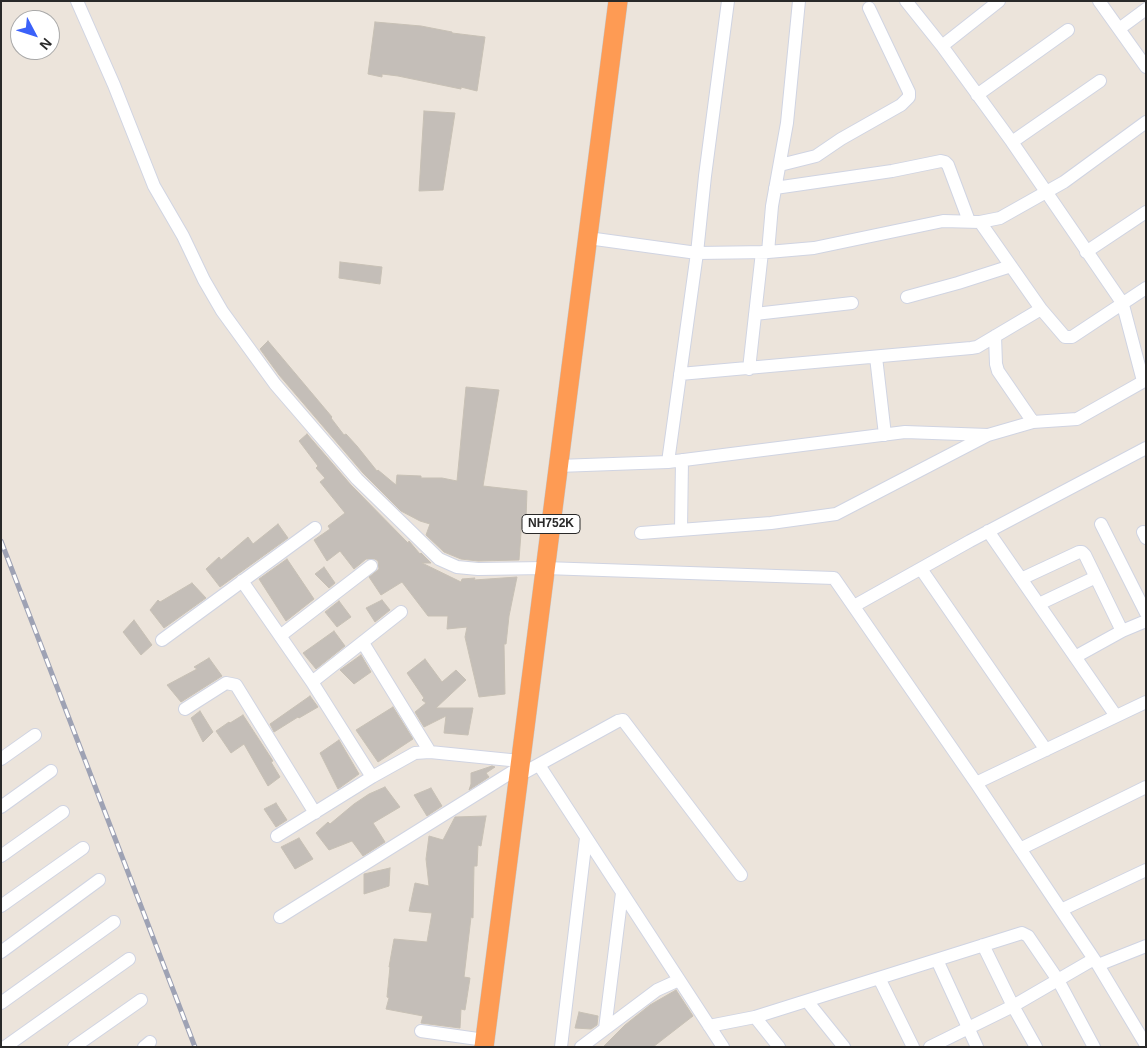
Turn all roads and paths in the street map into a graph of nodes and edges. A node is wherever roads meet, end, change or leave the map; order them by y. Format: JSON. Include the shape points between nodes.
{"nodes":[{"id":1,"x":77,"y":1,"type":"edge"},
{"id":2,"x":618,"y":1,"type":"edge"},
{"id":3,"x":728,"y":1,"type":"edge"},
{"id":4,"x":799,"y":1,"type":"edge"},
{"id":5,"x":906,"y":1,"type":"edge"},
{"id":6,"x":999,"y":1,"type":"edge"},
{"id":7,"x":1100,"y":1,"type":"edge"},
{"id":8,"x":869,"y":8,"type":"dead end"},
{"id":9,"x":1146,"y":9,"type":"edge"},
{"id":10,"x":1119,"y":29,"type":"junction"},
{"id":11,"x":1068,"y":30,"type":"dead end"},
{"id":12,"x":942,"y":46,"type":"junction"},
{"id":13,"x":1146,"y":67,"type":"edge"},
{"id":14,"x":1100,"y":81,"type":"dead end"},
{"id":15,"x":977,"y":95,"type":"junction"},
{"id":16,"x":1146,"y":122,"type":"edge"},
{"id":17,"x":1012,"y":142,"type":"junction"},
{"id":18,"x":780,"y":165,"type":"junction"},
{"id":19,"x":775,"y":188,"type":"junction"},
{"id":20,"x":1046,"y":192,"type":"junction"},
{"id":21,"x":1146,"y":212,"type":"edge"},
{"id":22,"x":974,"y":222,"type":"junction"},
{"id":23,"x":588,"y":238,"type":"junction"},
{"id":24,"x":765,"y":252,"type":"junction"},
{"id":25,"x":1086,"y":252,"type":"junction"},
{"id":26,"x":697,"y":253,"type":"junction"},
{"id":27,"x":1010,"y":266,"type":"junction"},
{"id":28,"x":1146,"y":288,"type":"edge"},
{"id":29,"x":907,"y":297,"type":"dead end"},
{"id":30,"x":852,"y":303,"type":"dead end"},
{"id":31,"x":1123,"y":305,"type":"junction"},
{"id":32,"x":1041,"y":309,"type":"junction"},
{"id":33,"x":755,"y":314,"type":"junction"},
{"id":34,"x":995,"y":336,"type":"junction"},
{"id":35,"x":876,"y":358,"type":"junction"},
{"id":36,"x":749,"y":369,"type":"junction"},
{"id":37,"x":680,"y":374,"type":"junction"},
{"id":38,"x":1144,"y":380,"type":"edge"},
{"id":39,"x":1033,"y":422,"type":"junction"},
{"id":40,"x":885,"y":435,"type":"junction"},
{"id":41,"x":988,"y":435,"type":"junction"},
{"id":42,"x":1146,"y":448,"type":"edge"},
{"id":43,"x":682,"y":460,"type":"junction"},
{"id":44,"x":668,"y":462,"type":"junction"},
{"id":45,"x":558,"y":466,"type":"junction"},
{"id":46,"x":1101,"y":524,"type":"dead end"},
{"id":47,"x":315,"y":528,"type":"dead end"},
{"id":48,"x":681,"y":530,"type":"junction"},
{"id":49,"x":988,"y":531,"type":"junction"},
{"id":50,"x":640,"y":532,"type":"dead end"},
{"id":51,"x":371,"y":566,"type":"dead end"},
{"id":52,"x":545,"y":568,"type":"junction"},
{"id":53,"x":921,"y":569,"type":"junction"},
{"id":54,"x":1096,"y":577,"type":"junction"},
{"id":55,"x":1021,"y":579,"type":"junction"},
{"id":56,"x":242,"y":581,"type":"junction"},
{"id":57,"x":1038,"y":604,"type":"junction"},
{"id":58,"x":854,"y":606,"type":"junction"},
{"id":59,"x":402,"y":612,"type":"dead end"},
{"id":60,"x":1146,"y":613,"type":"edge"},
{"id":61,"x":1146,"y":621,"type":"edge"},
{"id":62,"x":1122,"y":631,"type":"junction"},
{"id":63,"x":280,"y":636,"type":"junction"},
{"id":64,"x":162,"y":640,"type":"dead end"},
{"id":65,"x":363,"y":643,"type":"junction"},
{"id":66,"x":1075,"y":657,"type":"junction"},
{"id":67,"x":312,"y":682,"type":"junction"},
{"id":68,"x":1146,"y":702,"type":"edge"},
{"id":69,"x":185,"y":709,"type":"dead end"},
{"id":70,"x":1116,"y":716,"type":"junction"},
{"id":71,"x":35,"y":735,"type":"dead end"},
{"id":72,"x":1046,"y":750,"type":"junction"},
{"id":73,"x":430,"y":752,"type":"junction"},
{"id":74,"x":1,"y":759,"type":"edge"},
{"id":75,"x":539,"y":765,"type":"junction"},
{"id":76,"x":519,"y":768,"type":"junction"},
{"id":77,"x":51,"y":770,"type":"dead end"},
{"id":78,"x":372,"y":777,"type":"junction"},
{"id":79,"x":976,"y":783,"type":"junction"},
{"id":80,"x":1146,"y":787,"type":"edge"},
{"id":81,"x":1,"y":808,"type":"edge"},
{"id":82,"x":63,"y":812,"type":"dead end"},
{"id":83,"x":315,"y":812,"type":"junction"},
{"id":84,"x":277,"y":836,"type":"dead end"},
{"id":85,"x":586,"y":838,"type":"junction"},
{"id":86,"x":83,"y":848,"type":"dead end"},
{"id":87,"x":1020,"y":849,"type":"junction"},
{"id":88,"x":1,"y":856,"type":"edge"},
{"id":89,"x":1146,"y":870,"type":"edge"},
{"id":90,"x":741,"y":875,"type":"dead end"},
{"id":91,"x":99,"y":880,"type":"dead end"},
{"id":92,"x":622,"y":893,"type":"junction"},
{"id":93,"x":1,"y":906,"type":"edge"},
{"id":94,"x":1061,"y":910,"type":"junction"},
{"id":95,"x":280,"y":917,"type":"dead end"},
{"id":96,"x":114,"y":922,"type":"dead end"},
{"id":97,"x":983,"y":945,"type":"junction"},
{"id":98,"x":1146,"y":946,"type":"edge"},
{"id":99,"x":1,"y":952,"type":"edge"},
{"id":100,"x":129,"y":959,"type":"dead end"},
{"id":101,"x":936,"y":960,"type":"junction"},
{"id":102,"x":1096,"y":962,"type":"junction"},
{"id":103,"x":879,"y":978,"type":"junction"},
{"id":104,"x":679,"y":980,"type":"junction"},
{"id":105,"x":1058,"y":980,"type":"junction"},
{"id":106,"x":141,"y":1000,"type":"dead end"},
{"id":107,"x":807,"y":1000,"type":"junction"},
{"id":108,"x":1,"y":1003,"type":"edge"},
{"id":109,"x":1012,"y":1006,"type":"junction"},
{"id":110,"x":755,"y":1017,"type":"junction"},
{"id":111,"x":709,"y":1026,"type":"junction"},
{"id":112,"x":968,"y":1028,"type":"junction"},
{"id":113,"x":604,"y":1029,"type":"junction"},
{"id":114,"x":420,"y":1032,"type":"dead end"},
{"id":115,"x":484,"y":1043,"type":"edge"},
{"id":116,"x":1146,"y":1045,"type":"edge"},
{"id":117,"x":5,"y":1047,"type":"edge"},
{"id":118,"x":74,"y":1047,"type":"edge"},
{"id":119,"x":561,"y":1047,"type":"edge"},
{"id":120,"x":581,"y":1047,"type":"edge"},
{"id":121,"x":723,"y":1047,"type":"edge"},
{"id":122,"x":779,"y":1047,"type":"edge"},
{"id":123,"x":844,"y":1047,"type":"edge"},
{"id":124,"x":913,"y":1047,"type":"edge"},
{"id":125,"x":930,"y":1047,"type":"edge"},
{"id":126,"x":977,"y":1047,"type":"edge"},
{"id":127,"x":1036,"y":1047,"type":"edge"},
{"id":128,"x":1094,"y":1047,"type":"edge"}],
"edges":[{"from":1,"to":52,"type":"street","via":[[154,186],[222,311],[276,384],[357,479],[439,558],[457,567],[478,569]]},
{"from":2,"to":23,"type":"highway","number":"NH752K"},
{"from":3,"to":26,"type":"street"},
{"from":4,"to":18,"type":"street"},
{"from":5,"to":12,"type":"street"},
{"from":6,"to":12,"type":"street"},
{"from":7,"to":10,"type":"street"},
{"from":8,"to":18,"type":"street","via":[[909,97],[816,156]]},
{"from":9,"to":10,"type":"street"},
{"from":10,"to":13,"type":"street"},
{"from":11,"to":15,"type":"street"},
{"from":12,"to":15,"type":"street"},
{"from":14,"to":17,"type":"street"},
{"from":15,"to":17,"type":"street"},
{"from":16,"to":20,"type":"street"},
{"from":17,"to":20,"type":"street"},
{"from":18,"to":19,"type":"street"},
{"from":19,"to":22,"type":"street","via":[[892,172],[941,161],[948,165]]},
{"from":19,"to":24,"type":"street"},
{"from":20,"to":22,"type":"street","via":[[1000,218]]},
{"from":20,"to":25,"type":"street"},
{"from":21,"to":25,"type":"street"},
{"from":22,"to":24,"type":"street","via":[[943,221],[814,248]]},
{"from":22,"to":27,"type":"street"},
{"from":23,"to":26,"type":"street"},
{"from":23,"to":45,"type":"highway","number":"NH752K"},
{"from":24,"to":26,"type":"street"},
{"from":24,"to":33,"type":"street"},
{"from":25,"to":31,"type":"street"},
{"from":26,"to":37,"type":"street"},
{"from":27,"to":29,"type":"street"},
{"from":27,"to":32,"type":"street"},
{"from":28,"to":31,"type":"street"},
{"from":30,"to":33,"type":"street"},
{"from":31,"to":32,"type":"street","via":[[1068,338]]},
{"from":31,"to":38,"type":"street"},
{"from":32,"to":34,"type":"street"},
{"from":33,"to":36,"type":"street"},
{"from":34,"to":35,"type":"street","via":[[971,348]]},
{"from":34,"to":39,"type":"street","via":[[998,371]]},
{"from":35,"to":36,"type":"street"},
{"from":35,"to":40,"type":"street"},
{"from":36,"to":37,"type":"street"},
{"from":37,"to":44,"type":"street"},
{"from":38,"to":39,"type":"street","via":[[1077,419]]},
{"from":39,"to":41,"type":"street"},
{"from":40,"to":41,"type":"street","via":[[905,432]]},
{"from":40,"to":43,"type":"street"},
{"from":41,"to":48,"type":"street","via":[[836,514]]},
{"from":42,"to":49,"type":"street"},
{"from":43,"to":44,"type":"street"},
{"from":43,"to":48,"type":"street"},
{"from":44,"to":45,"type":"street"},
{"from":45,"to":52,"type":"highway","number":"NH752K"},
{"from":46,"to":60,"type":"street"},
{"from":47,"to":56,"type":"street"},
{"from":48,"to":50,"type":"street"},
{"from":49,"to":53,"type":"street"},
{"from":49,"to":55,"type":"street"},
{"from":51,"to":63,"type":"street"},
{"from":52,"to":58,"type":"street","via":[[834,578]]},
{"from":52,"to":76,"type":"highway","number":"NH752K"},
{"from":53,"to":58,"type":"street"},
{"from":53,"to":72,"type":"street"},
{"from":54,"to":55,"type":"street","via":[[1086,555],[1079,552]]},
{"from":54,"to":57,"type":"street"},
{"from":54,"to":62,"type":"street"},
{"from":55,"to":57,"type":"street"},
{"from":56,"to":63,"type":"street"},
{"from":56,"to":64,"type":"street"},
{"from":57,"to":66,"type":"street"},
{"from":58,"to":79,"type":"street"},
{"from":59,"to":65,"type":"street"},
{"from":61,"to":62,"type":"street"},
{"from":62,"to":66,"type":"street"},
{"from":63,"to":67,"type":"street"},
{"from":65,"to":67,"type":"street"},
{"from":65,"to":73,"type":"street"},
{"from":66,"to":70,"type":"street"},
{"from":67,"to":78,"type":"street"},
{"from":68,"to":70,"type":"street"},
{"from":69,"to":83,"type":"street","via":[[226,683],[236,685]]},
{"from":70,"to":72,"type":"street"},
{"from":71,"to":74,"type":"street"},
{"from":72,"to":79,"type":"street"},
{"from":73,"to":76,"type":"street"},
{"from":73,"to":78,"type":"street","via":[[408,756]]},
{"from":75,"to":76,"type":"street"},
{"from":75,"to":85,"type":"street"},
{"from":75,"to":90,"type":"street","via":[[623,720]]},
{"from":76,"to":95,"type":"street"},
{"from":76,"to":115,"type":"highway","number":"NH752K"},
{"from":77,"to":81,"type":"street"},
{"from":78,"to":83,"type":"street"},
{"from":79,"to":87,"type":"street"},
{"from":80,"to":87,"type":"street"},
{"from":82,"to":88,"type":"street"},
{"from":83,"to":84,"type":"street"},
{"from":85,"to":92,"type":"street"},
{"from":85,"to":119,"type":"street"},
{"from":86,"to":93,"type":"street"},
{"from":87,"to":94,"type":"street"},
{"from":89,"to":94,"type":"street"},
{"from":91,"to":99,"type":"street"},
{"from":92,"to":104,"type":"street"},
{"from":92,"to":113,"type":"street"},
{"from":94,"to":102,"type":"street"},
{"from":96,"to":108,"type":"street"},
{"from":97,"to":101,"type":"street"},
{"from":97,"to":105,"type":"street","via":[[1025,934]]},
{"from":97,"to":109,"type":"street"},
{"from":98,"to":102,"type":"street"},
{"from":100,"to":117,"type":"street"},
{"from":101,"to":103,"type":"street"},
{"from":101,"to":112,"type":"street"},
{"from":102,"to":105,"type":"street"},
{"from":102,"to":116,"type":"street"},
{"from":103,"to":107,"type":"street"},
{"from":103,"to":124,"type":"street"},
{"from":104,"to":111,"type":"street"},
{"from":104,"to":113,"type":"street","via":[[657,990]]},
{"from":105,"to":109,"type":"street"},
{"from":105,"to":128,"type":"street"},
{"from":106,"to":118,"type":"street"},
{"from":107,"to":110,"type":"street"},
{"from":107,"to":123,"type":"street"},
{"from":109,"to":112,"type":"street"},
{"from":109,"to":127,"type":"street"},
{"from":110,"to":111,"type":"street"},
{"from":110,"to":122,"type":"street"},
{"from":111,"to":121,"type":"street"},
{"from":112,"to":125,"type":"street"},
{"from":112,"to":126,"type":"street"},
{"from":113,"to":120,"type":"street"},
{"from":114,"to":115,"type":"street"}]}
